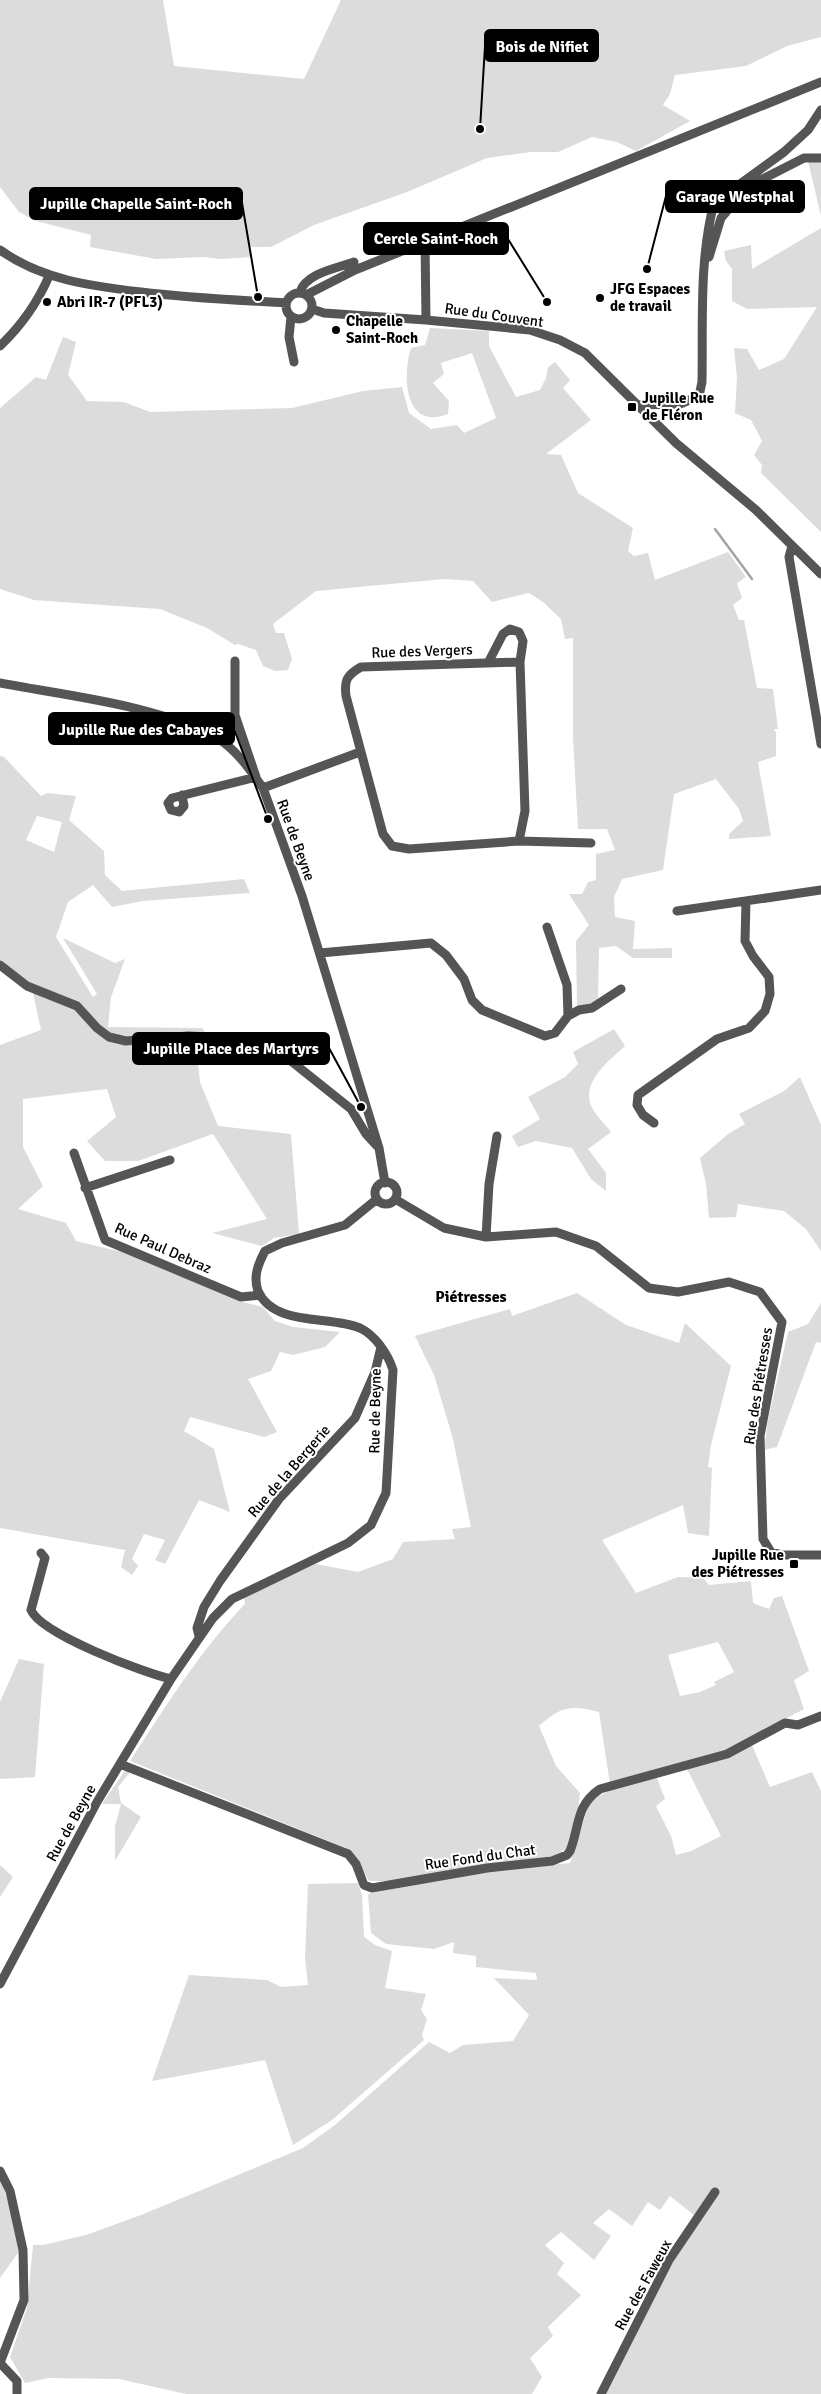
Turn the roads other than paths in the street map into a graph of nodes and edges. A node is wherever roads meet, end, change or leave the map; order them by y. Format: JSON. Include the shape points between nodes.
{"nodes":[{"id":1,"x":821,"y":82,"type":"edge"},
{"id":2,"x":821,"y":110,"type":"edge"},
{"id":3,"x":821,"y":158,"type":"edge"},
{"id":4,"x":425,"y":242,"type":"junction"},
{"id":5,"x":0,"y":250,"type":"edge"},
{"id":6,"x":354,"y":262,"type":"dead end"},
{"id":7,"x":704,"y":275,"type":"junction"},
{"id":8,"x":49,"y":276,"type":"junction"},
{"id":9,"x":303,"y":293,"type":"junction"},
{"id":10,"x":286,"y":303,"type":"junction"},
{"id":11,"x":312,"y":309,"type":"junction"},
{"id":12,"x":292,"y":317,"type":"junction"},
{"id":13,"x":426,"y":320,"type":"junction"},
{"id":14,"x":0,"y":346,"type":"edge"},
{"id":15,"x":294,"y":362,"type":"dead end"},
{"id":16,"x":636,"y":405,"type":"junction"},
{"id":17,"x":792,"y":546,"type":"junction"},
{"id":18,"x":821,"y":574,"type":"edge"},
{"id":19,"x":234,"y":661,"type":"dead end"},
{"id":20,"x":520,"y":662,"type":"junction"},
{"id":21,"x":488,"y":663,"type":"junction"},
{"id":22,"x":0,"y":683,"type":"edge"},
{"id":23,"x":821,"y":744,"type":"edge"},
{"id":24,"x":360,"y":752,"type":"junction"},
{"id":25,"x":256,"y":777,"type":"junction"},
{"id":26,"x":263,"y":788,"type":"junction"},
{"id":27,"x":182,"y":795,"type":"dead end"},
{"id":28,"x":520,"y":841,"type":"junction"},
{"id":29,"x":591,"y":843,"type":"dead end"},
{"id":30,"x":821,"y":890,"type":"edge"},
{"id":31,"x":746,"y":901,"type":"junction"},
{"id":32,"x":678,"y":911,"type":"dead end"},
{"id":33,"x":547,"y":928,"type":"dead end"},
{"id":34,"x":320,"y":953,"type":"junction"},
{"id":35,"x":0,"y":965,"type":"edge"},
{"id":36,"x":621,"y":989,"type":"dead end"},
{"id":37,"x":568,"y":1016,"type":"junction"},
{"id":38,"x":654,"y":1123,"type":"dead end"},
{"id":39,"x":497,"y":1136,"type":"dead end"},
{"id":40,"x":379,"y":1148,"type":"junction"},
{"id":41,"x":74,"y":1153,"type":"dead end"},
{"id":42,"x":170,"y":1160,"type":"dead end"},
{"id":43,"x":385,"y":1183,"type":"junction"},
{"id":44,"x":85,"y":1188,"type":"junction"},
{"id":45,"x":377,"y":1199,"type":"junction"},
{"id":46,"x":395,"y":1199,"type":"junction"},
{"id":47,"x":486,"y":1237,"type":"junction"},
{"id":48,"x":260,"y":1295,"type":"junction"},
{"id":49,"x":381,"y":1347,"type":"junction"},
{"id":50,"x":41,"y":1552,"type":"dead end"},
{"id":51,"x":821,"y":1555,"type":"edge"},
{"id":52,"x":199,"y":1636,"type":"junction"},
{"id":53,"x":171,"y":1679,"type":"junction"},
{"id":54,"x":821,"y":1716,"type":"edge"},
{"id":55,"x":120,"y":1764,"type":"junction"},
{"id":56,"x":0,"y":1984,"type":"edge"},
{"id":57,"x":0,"y":2171,"type":"edge"},
{"id":58,"x":715,"y":2192,"type":"dead end"},
{"id":59,"x":0,"y":2363,"type":"edge"},
{"id":60,"x":17,"y":2394,"type":"edge"},
{"id":61,"x":601,"y":2394,"type":"edge"}],
"edges":[{"from":1,"to":4,"type":"street"},
{"from":2,"to":7,"type":"street","via":[[808,130],[784,152],[714,203]]},
{"from":3,"to":7,"type":"street","via":[[804,158],[747,187],[721,218]]},
{"from":4,"to":9,"type":"street"},
{"from":4,"to":13,"type":"street"},
{"from":5,"to":8,"type":"street"},
{"from":6,"to":9,"type":"street","via":[[317,275],[305,283]]},
{"from":7,"to":16,"type":"street","via":[[699,396],[680,404]]},
{"from":8,"to":10,"type":"street","via":[[93,287]]},
{"from":8,"to":14,"type":"street","via":[[26,319]]},
{"from":9,"to":10,"type":"street","via":[[292,294]]},
{"from":9,"to":11,"type":"street","via":[[312,303]]},
{"from":10,"to":12,"type":"street","via":[[286,311]]},
{"from":11,"to":12,"type":"street","via":[[300,319]]},
{"from":11,"to":13,"type":"street","name":"Rue du Couvent","via":[[324,313]]},
{"from":12,"to":15,"type":"street","via":[[288,337]]},
{"from":13,"to":16,"type":"street","name":"Rue du Couvent","via":[[530,330],[560,340],[585,353]]},
{"from":16,"to":17,"type":"street","name":"Rue du Couvent","via":[[756,510]]},
{"from":17,"to":18,"type":"street","name":"Rue du Couvent"},
{"from":17,"to":23,"type":"street","via":[[789,556]]},
{"from":19,"to":25,"type":"street","via":[[234,715]]},
{"from":20,"to":21,"type":"street","name":"Rue des Vergers"},
{"from":20,"to":21,"type":"street","name":"Rue des Vergers","via":[[523,641],[519,632],[510,629],[503,634]]},
{"from":20,"to":28,"type":"street","name":"Rue des Vergers","via":[[525,811]]},
{"from":21,"to":24,"type":"street","name":"Rue des Vergers","via":[[361,667],[350,673],[344,683]]},
{"from":22,"to":25,"type":"street","name":"Rue de Beyne","via":[[160,714],[218,739]]},
{"from":24,"to":26,"type":"street"},
{"from":24,"to":28,"type":"street","name":"Rue des Vergers","via":[[383,834],[392,846],[409,849]]},
{"from":25,"to":26,"type":"street","name":"Rue de Beyne"},
{"from":25,"to":27,"type":"street"},
{"from":26,"to":34,"type":"street","name":"Rue de Beyne"},
{"from":28,"to":29,"type":"street","name":"Rue des Vergers"},
{"from":30,"to":31,"type":"street"},
{"from":31,"to":32,"type":"street"},
{"from":31,"to":38,"type":"street","via":[[745,941],[769,977],[770,994],[765,1011],[749,1028],[717,1039],[638,1095],[637,1105],[643,1115]]},
{"from":33,"to":37,"type":"street","via":[[567,985]]},
{"from":34,"to":37,"type":"street","via":[[431,943],[446,955],[464,979],[472,1000],[482,1010],[545,1036],[555,1033]]},
{"from":34,"to":40,"type":"street","name":"Rue de Beyne"},
{"from":35,"to":40,"type":"street","via":[[27,986],[77,1006],[109,1037],[126,1041],[188,1036],[232,1038],[291,1061],[351,1109]]},
{"from":36,"to":37,"type":"street","via":[[592,1008]]},
{"from":39,"to":47,"type":"street","via":[[489,1184]]},
{"from":40,"to":43,"type":"street","name":"Rue de Beyne"},
{"from":41,"to":44,"type":"street","name":"Rue Paul Debraz"},
{"from":42,"to":44,"type":"street"},
{"from":43,"to":45,"type":"street","via":[[379,1185],[375,1194]]},
{"from":43,"to":46,"type":"street","via":[[396,1187]]},
{"from":44,"to":48,"type":"street","name":"Rue Paul Debraz","via":[[105,1240],[242,1297]]},
{"from":45,"to":46,"type":"street","via":[[390,1203]]},
{"from":45,"to":48,"type":"street","via":[[345,1225],[282,1243],[266,1251],[256,1274],[255,1283]]},
{"from":46,"to":47,"type":"street","name":"Rue des Piétresses","via":[[444,1228]]},
{"from":47,"to":51,"type":"street","name":"Rue des Piétresses","via":[[556,1232],[596,1246],[649,1288],[678,1292],[729,1282],[760,1292],[782,1322],[760,1436],[763,1538],[771,1552]]},
{"from":48,"to":49,"type":"street","name":"Rue de Beyne","via":[[266,1304],[289,1315],[360,1328]]},
{"from":49,"to":52,"type":"street","name":"Rue de la Bergerie","via":[[375,1372],[355,1418],[279,1499],[220,1581],[204,1607],[197,1628]]},
{"from":49,"to":52,"type":"street","name":"Rue de Beyne","via":[[393,1370],[386,1493],[371,1525],[348,1543],[232,1599]]},
{"from":50,"to":53,"type":"street","via":[[43,1568],[31,1610],[34,1618],[46,1627],[128,1666]]},
{"from":52,"to":53,"type":"street","name":"Rue de Beyne"},
{"from":53,"to":55,"type":"street","name":"Rue de Beyne"},
{"from":54,"to":55,"type":"street","name":"Rue Fond du Chat","via":[[798,1725],[785,1723],[727,1754],[600,1789],[589,1796],[578,1816],[570,1851],[552,1861],[487,1868],[372,1888],[364,1885],[356,1864],[348,1854]]},
{"from":55,"to":56,"type":"street","name":"Rue de Beyne"},
{"from":57,"to":59,"type":"street","via":[[10,2191],[23,2250],[24,2292],[24,2300]]},
{"from":58,"to":61,"type":"street","name":"Rue des Faweux","via":[[670,2260]]},
{"from":59,"to":60,"type":"street","via":[[17,2381]]}]}
